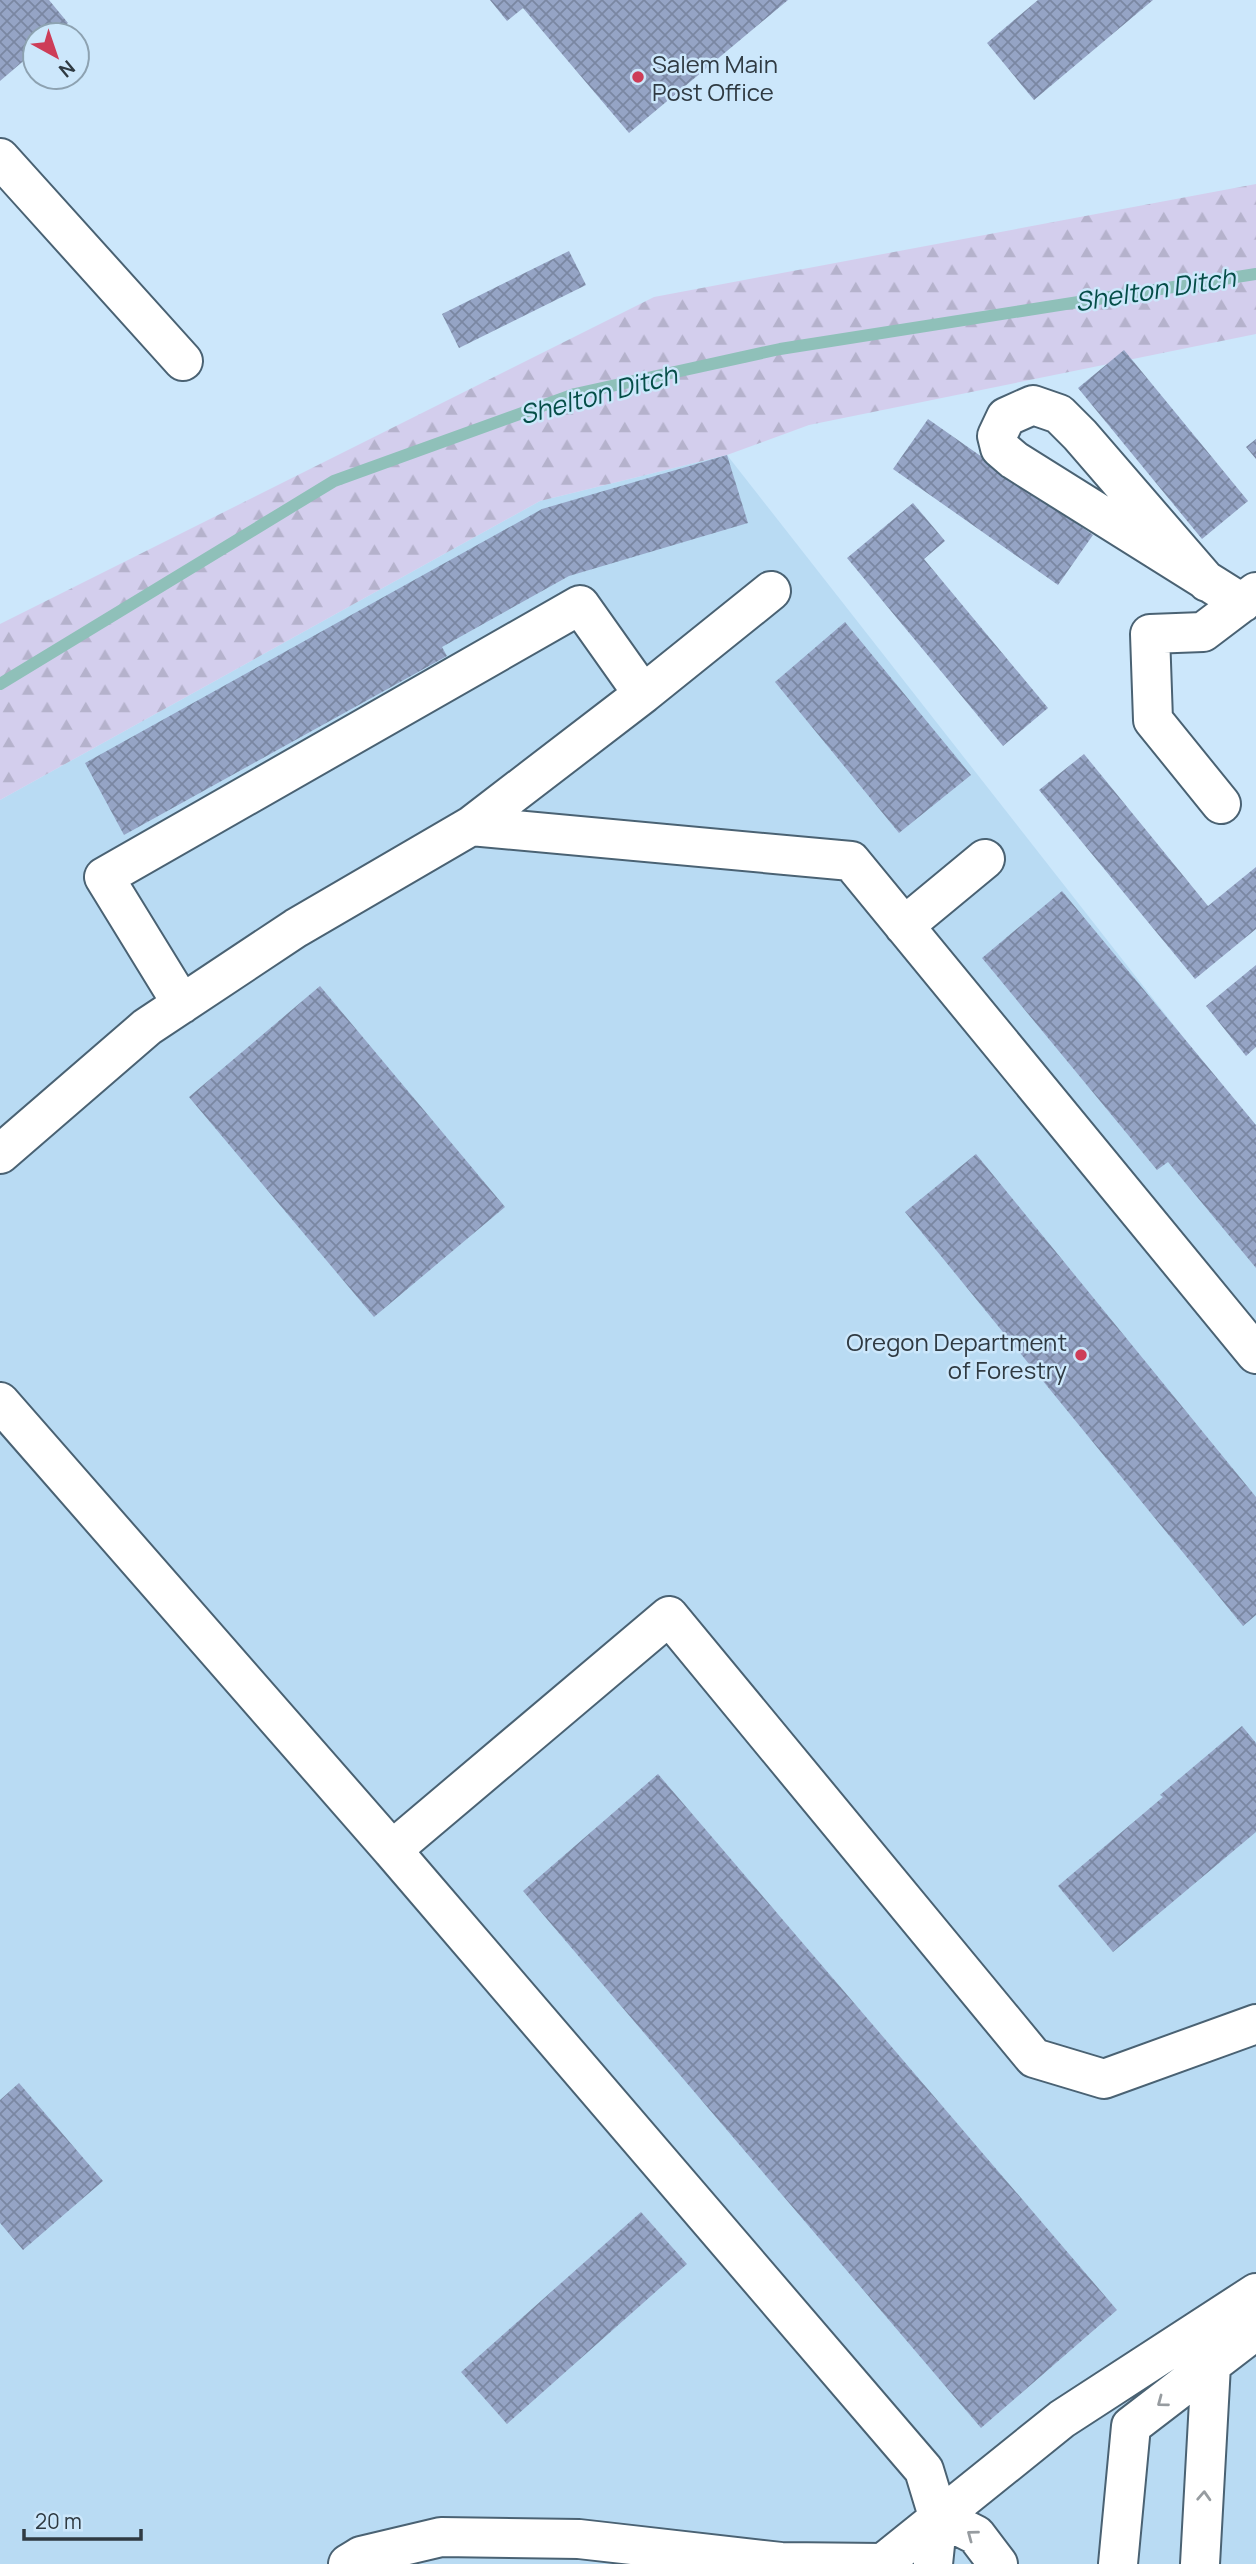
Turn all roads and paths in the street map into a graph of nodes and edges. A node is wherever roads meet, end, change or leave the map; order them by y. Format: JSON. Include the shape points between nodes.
{"nodes":[{"id":1,"x":0,"y":158,"type":"edge"},
{"id":2,"x":183,"y":361,"type":"dead end"},
{"id":3,"x":1207,"y":582,"type":"junction"},
{"id":4,"x":771,"y":591,"type":"dead end"},
{"id":5,"x":1249,"y":598,"type":"edge"},
{"id":6,"x":643,"y":694,"type":"junction"},
{"id":7,"x":1221,"y":804,"type":"dead end"},
{"id":8,"x":471,"y":826,"type":"junction"},
{"id":9,"x":985,"y":859,"type":"dead end"},
{"id":10,"x":904,"y":926,"type":"junction"},
{"id":11,"x":183,"y":1004,"type":"junction"},
{"id":12,"x":0,"y":1154,"type":"edge"},
{"id":13,"x":1256,"y":1354,"type":"edge"},
{"id":14,"x":0,"y":1402,"type":"edge"},
{"id":15,"x":392,"y":1850,"type":"junction"},
{"id":16,"x":1256,"y":2024,"type":"edge"},
{"id":17,"x":1256,"y":2293,"type":"edge"},
{"id":18,"x":1256,"y":2334,"type":"edge"},
{"id":19,"x":1211,"y":2365,"type":"junction"},
{"id":20,"x":938,"y":2516,"type":"junction"},
{"id":21,"x":348,"y":2564,"type":"edge"},
{"id":22,"x":933,"y":2564,"type":"edge"},
{"id":23,"x":998,"y":2564,"type":"edge"},
{"id":24,"x":1118,"y":2564,"type":"edge"},
{"id":25,"x":1200,"y":2564,"type":"edge"}],
"edges":[{"from":1,"to":2,"type":"street"},
{"from":3,"to":3,"type":"street","via":[[1014,460],[1000,448],[997,436],[1006,417],[1033,405],[1059,414]]},
{"from":3,"to":5,"type":"street"},
{"from":4,"to":6,"type":"street"},
{"from":5,"to":7,"type":"street","via":[[1203,632],[1150,634],[1153,720]]},
{"from":6,"to":8,"type":"street"},
{"from":6,"to":11,"type":"street","via":[[580,605],[104,877]]},
{"from":8,"to":10,"type":"street","via":[[851,861]]},
{"from":8,"to":11,"type":"street","via":[[296,928]]},
{"from":9,"to":10,"type":"street"},
{"from":10,"to":13,"type":"street"},
{"from":11,"to":12,"type":"street","via":[[147,1027]]},
{"from":14,"to":15,"type":"street"},
{"from":15,"to":16,"type":"street","via":[[669,1616],[1034,2058],[1104,2079]]},
{"from":15,"to":20,"type":"street","via":[[924,2469]]},
{"from":17,"to":20,"type":"street","via":[[1062,2419]]},
{"from":18,"to":19,"type":"street"},
{"from":19,"to":24,"type":"street","one_way":true,"via":[[1131,2426]]},
{"from":25,"to":19,"type":"street","one_way":true},
{"from":20,"to":21,"type":"street","via":[[883,2563],[781,2563],[579,2539],[441,2537],[361,2556]]},
{"from":20,"to":22,"type":"street"},
{"from":23,"to":20,"type":"street","one_way":true,"via":[[976,2535]]}]}
